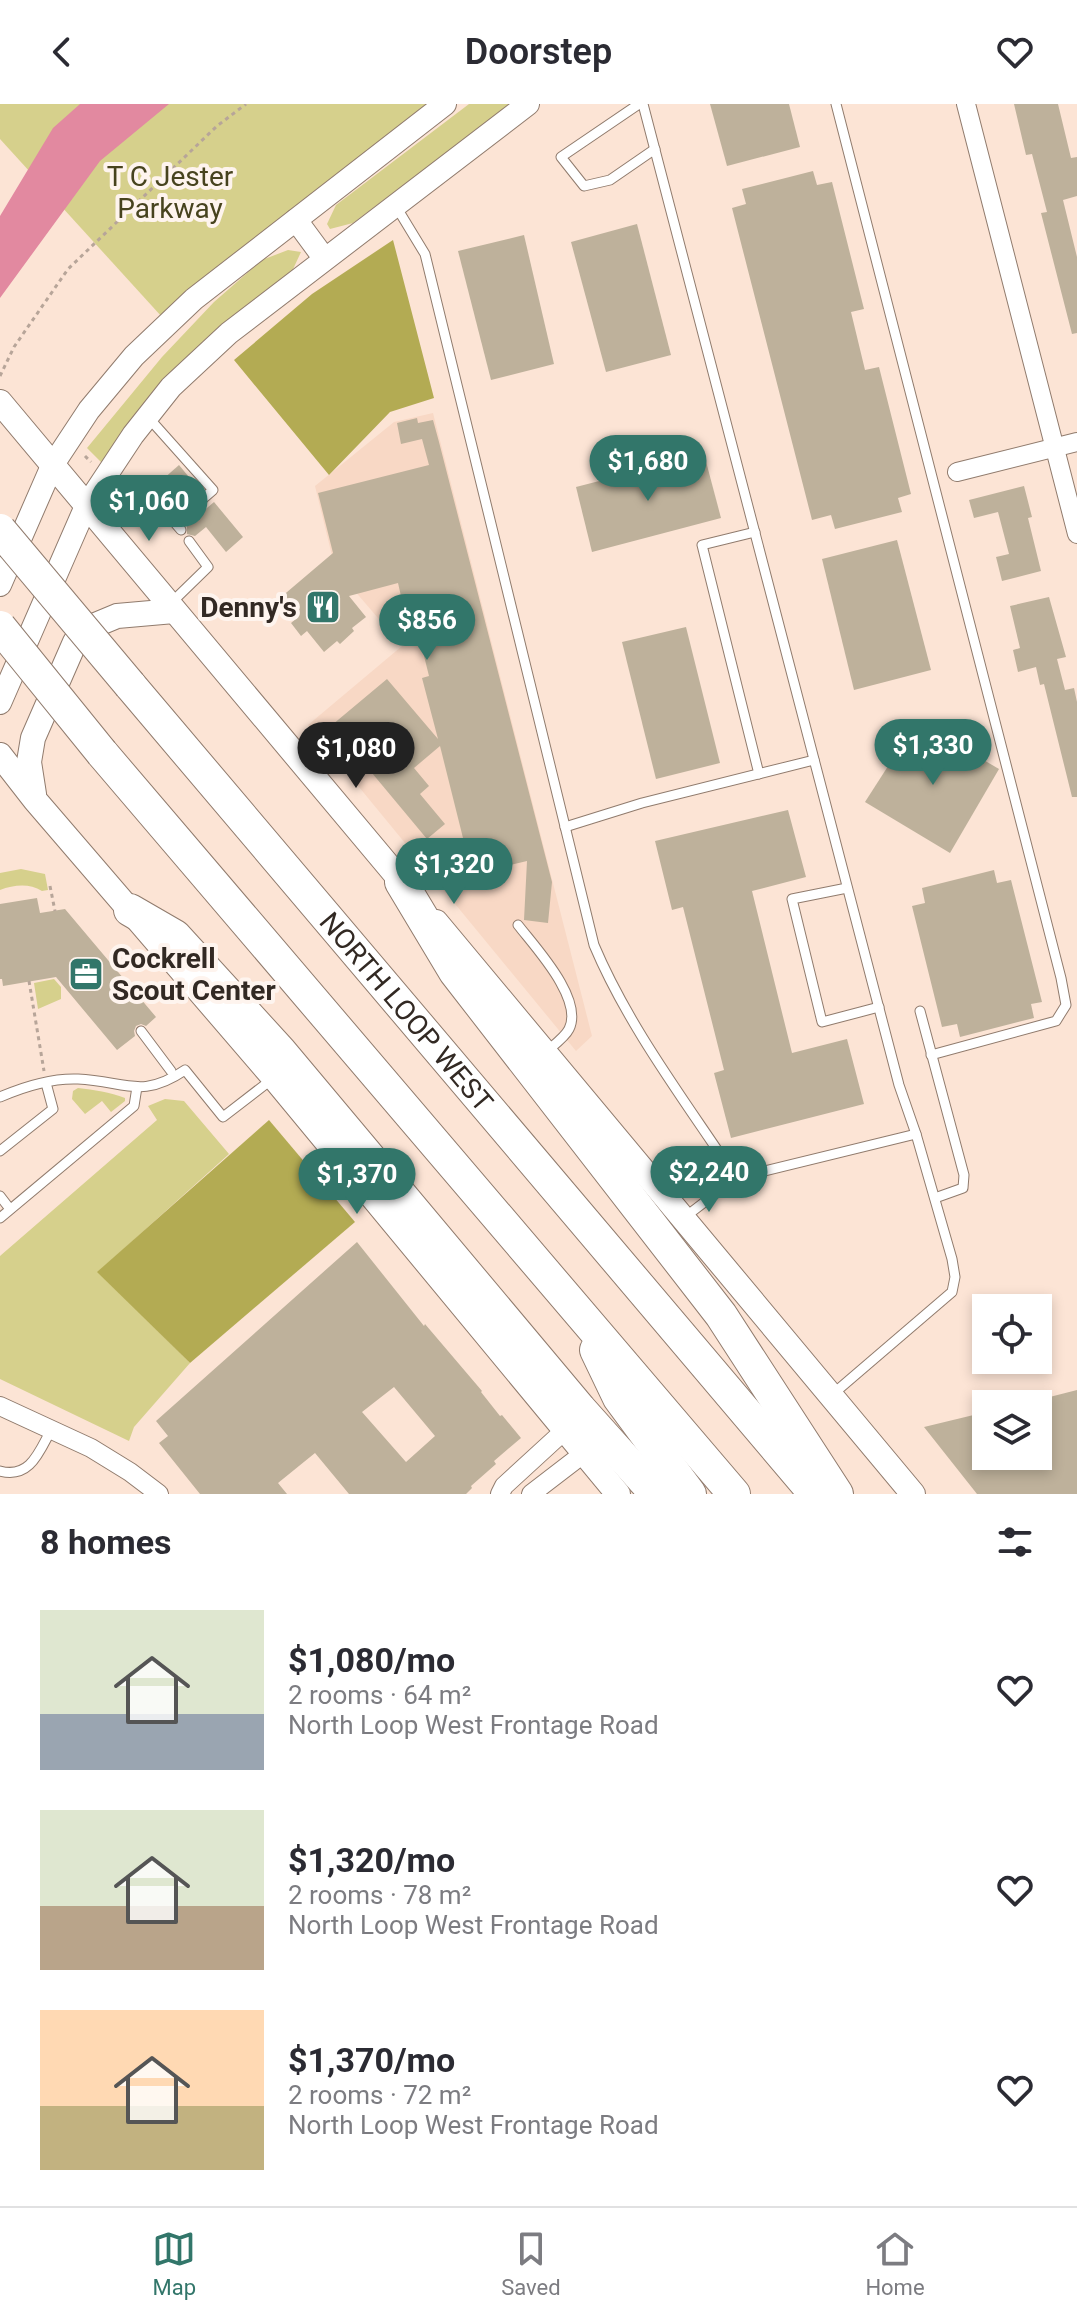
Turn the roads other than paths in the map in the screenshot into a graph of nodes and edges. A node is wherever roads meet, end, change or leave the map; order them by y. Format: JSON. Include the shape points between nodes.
{"nodes":[{"id":1,"x":445,"y":104,"type":"edge"},
{"id":2,"x":528,"y":104,"type":"edge"},
{"id":3,"x":641,"y":104,"type":"edge"},
{"id":4,"x":836,"y":104,"type":"edge"},
{"id":5,"x":966,"y":104,"type":"edge"},
{"id":6,"x":655,"y":149,"type":"junction"},
{"id":7,"x":395,"y":205,"type":"junction"},
{"id":8,"x":296,"y":220,"type":"junction"},
{"id":9,"x":324,"y":258,"type":"junction"},
{"id":10,"x":0,"y":402,"type":"edge"},
{"id":11,"x":147,"y":416,"type":"junction"},
{"id":12,"x":1077,"y":442,"type":"edge"},
{"id":13,"x":1054,"y":448,"type":"junction"},
{"id":14,"x":52,"y":466,"type":"junction"},
{"id":15,"x":957,"y":472,"type":"dead end"},
{"id":16,"x":86,"y":506,"type":"junction"},
{"id":17,"x":0,"y":530,"type":"edge"},
{"id":18,"x":181,"y":530,"type":"dead end"},
{"id":19,"x":755,"y":532,"type":"junction"},
{"id":20,"x":1077,"y":534,"type":"edge"},
{"id":21,"x":189,"y":541,"type":"dead end"},
{"id":22,"x":0,"y":585,"type":"edge"},
{"id":23,"x":172,"y":608,"type":"junction"},
{"id":24,"x":0,"y":627,"type":"edge"},
{"id":25,"x":0,"y":703,"type":"edge"},
{"id":26,"x":0,"y":755,"type":"edge"},
{"id":27,"x":814,"y":760,"type":"junction"},
{"id":28,"x":759,"y":774,"type":"junction"},
{"id":29,"x":35,"y":800,"type":"junction"},
{"id":30,"x":565,"y":827,"type":"junction"},
{"id":31,"x":401,"y":882,"type":"junction"},
{"id":32,"x":847,"y":888,"type":"junction"},
{"id":33,"x":130,"y":910,"type":"junction"},
{"id":34,"x":518,"y":925,"type":"dead end"},
{"id":35,"x":879,"y":1007,"type":"junction"},
{"id":36,"x":920,"y":1011,"type":"dead end"},
{"id":37,"x":141,"y":1031,"type":"dead end"},
{"id":38,"x":544,"y":1053,"type":"junction"},
{"id":39,"x":931,"y":1055,"type":"junction"},
{"id":40,"x":171,"y":1071,"type":"dead end"},
{"id":41,"x":274,"y":1078,"type":"junction"},
{"id":42,"x":46,"y":1083,"type":"junction"},
{"id":43,"x":137,"y":1087,"type":"junction"},
{"id":44,"x":0,"y":1097,"type":"edge"},
{"id":45,"x":916,"y":1134,"type":"junction"},
{"id":46,"x":0,"y":1151,"type":"edge"},
{"id":47,"x":736,"y":1178,"type":"junction"},
{"id":48,"x":0,"y":1196,"type":"edge"},
{"id":49,"x":935,"y":1198,"type":"junction"},
{"id":50,"x":10,"y":1209,"type":"junction"},
{"id":51,"x":0,"y":1218,"type":"edge"},
{"id":52,"x":682,"y":1219,"type":"junction"},
{"id":53,"x":578,"y":1312,"type":"junction"},
{"id":54,"x":831,"y":1397,"type":"junction"},
{"id":55,"x":0,"y":1406,"type":"edge"},
{"id":56,"x":572,"y":1420,"type":"junction"},
{"id":57,"x":51,"y":1430,"type":"junction"},
{"id":58,"x":583,"y":1454,"type":"junction"},
{"id":59,"x":0,"y":1471,"type":"edge"},
{"id":60,"x":159,"y":1494,"type":"edge"},
{"id":61,"x":500,"y":1494,"type":"edge"},
{"id":62,"x":531,"y":1494,"type":"edge"},
{"id":63,"x":618,"y":1494,"type":"edge"},
{"id":64,"x":656,"y":1494,"type":"edge"},
{"id":65,"x":690,"y":1494,"type":"edge"},
{"id":66,"x":734,"y":1494,"type":"edge"},
{"id":67,"x":815,"y":1494,"type":"edge"},
{"id":68,"x":837,"y":1494,"type":"edge"},
{"id":69,"x":913,"y":1494,"type":"edge"}],
"edges":[{"from":1,"to":8,"type":"street"},
{"from":2,"to":7,"type":"street"},
{"from":3,"to":6,"type":"lane"},
{"from":3,"to":6,"type":"lane","via":[[561,157],[584,186],[610,180]]},
{"from":4,"to":39,"type":"lane","via":[[1066,1005],[1056,1021]]},
{"from":5,"to":13,"type":"street"},
{"from":6,"to":19,"type":"lane"},
{"from":7,"to":9,"type":"street"},
{"from":7,"to":30,"type":"lane","via":[[425,254]]},
{"from":8,"to":9,"type":"street"},
{"from":8,"to":14,"type":"street","via":[[153,336],[107,386]]},
{"from":9,"to":11,"type":"street","via":[[206,352]]},
{"from":10,"to":14,"type":"main road"},
{"from":11,"to":16,"type":"street"},
{"from":11,"to":18,"type":"lane","via":[[213,490],[175,523]]},
{"from":12,"to":13,"type":"street"},
{"from":13,"to":15,"type":"street"},
{"from":13,"to":20,"type":"street"},
{"from":14,"to":16,"type":"main road"},
{"from":14,"to":22,"type":"street"},
{"from":16,"to":23,"type":"main road"},
{"from":16,"to":25,"type":"street"},
{"from":17,"to":67,"type":"highway","name":"NORTH LOOP WEST","bridge":true},
{"from":19,"to":27,"type":"lane"},
{"from":19,"to":28,"type":"lane","via":[[702,545]]},
{"from":21,"to":23,"type":"lane","via":[[208,567]]},
{"from":23,"to":29,"type":"main road","via":[[117,616],[93,626],[75,642],[33,738],[29,762]]},
{"from":23,"to":31,"type":"main road"},
{"from":24,"to":53,"type":"highway","bridge":true},
{"from":26,"to":29,"type":"main road"},
{"from":27,"to":28,"type":"lane"},
{"from":27,"to":32,"type":"lane"},
{"from":28,"to":30,"type":"lane"},
{"from":29,"to":33,"type":"main road"},
{"from":30,"to":47,"type":"lane","via":[[594,945],[607,975]]},
{"from":31,"to":38,"type":"main road"},
{"from":31,"to":68,"type":"highway","via":[[455,972],[721,1315]]},
{"from":32,"to":35,"type":"lane"},
{"from":32,"to":35,"type":"lane","via":[[792,899],[822,1022]]},
{"from":33,"to":41,"type":"main road"},
{"from":33,"to":56,"type":"highway","via":[[175,936],[280,1051]]},
{"from":34,"to":38,"type":"lane","via":[[567,996],[569,1030]]},
{"from":35,"to":45,"type":"lane"},
{"from":36,"to":39,"type":"lane"},
{"from":37,"to":40,"type":"lane"},
{"from":38,"to":52,"type":"main road"},
{"from":39,"to":49,"type":"lane","via":[[964,1175],[963,1188]]},
{"from":41,"to":43,"type":"lane","via":[[223,1117],[185,1070],[168,1082]]},
{"from":41,"to":56,"type":"main road"},
{"from":42,"to":43,"type":"lane","via":[[77,1079]]},
{"from":42,"to":44,"type":"lane"},
{"from":42,"to":46,"type":"lane","via":[[53,1109]]},
{"from":43,"to":50,"type":"lane","via":[[134,1106]]},
{"from":45,"to":47,"type":"lane"},
{"from":45,"to":49,"type":"lane"},
{"from":47,"to":52,"type":"lane"},
{"from":48,"to":50,"type":"lane"},
{"from":49,"to":54,"type":"lane","via":[[952,1259],[952,1292]]},
{"from":50,"to":51,"type":"lane"},
{"from":52,"to":54,"type":"main road"},
{"from":53,"to":65,"type":"highway","via":[[619,1398]]},
{"from":53,"to":66,"type":"highway"},
{"from":54,"to":69,"type":"main road"},
{"from":55,"to":57,"type":"street"},
{"from":56,"to":58,"type":"main road"},
{"from":56,"to":61,"type":"street"},
{"from":56,"to":64,"type":"highway"},
{"from":57,"to":59,"type":"lane","via":[[34,1462],[24,1470]]},
{"from":57,"to":60,"type":"street","via":[[91,1448]]},
{"from":58,"to":62,"type":"street"},
{"from":58,"to":63,"type":"main road"}]}
